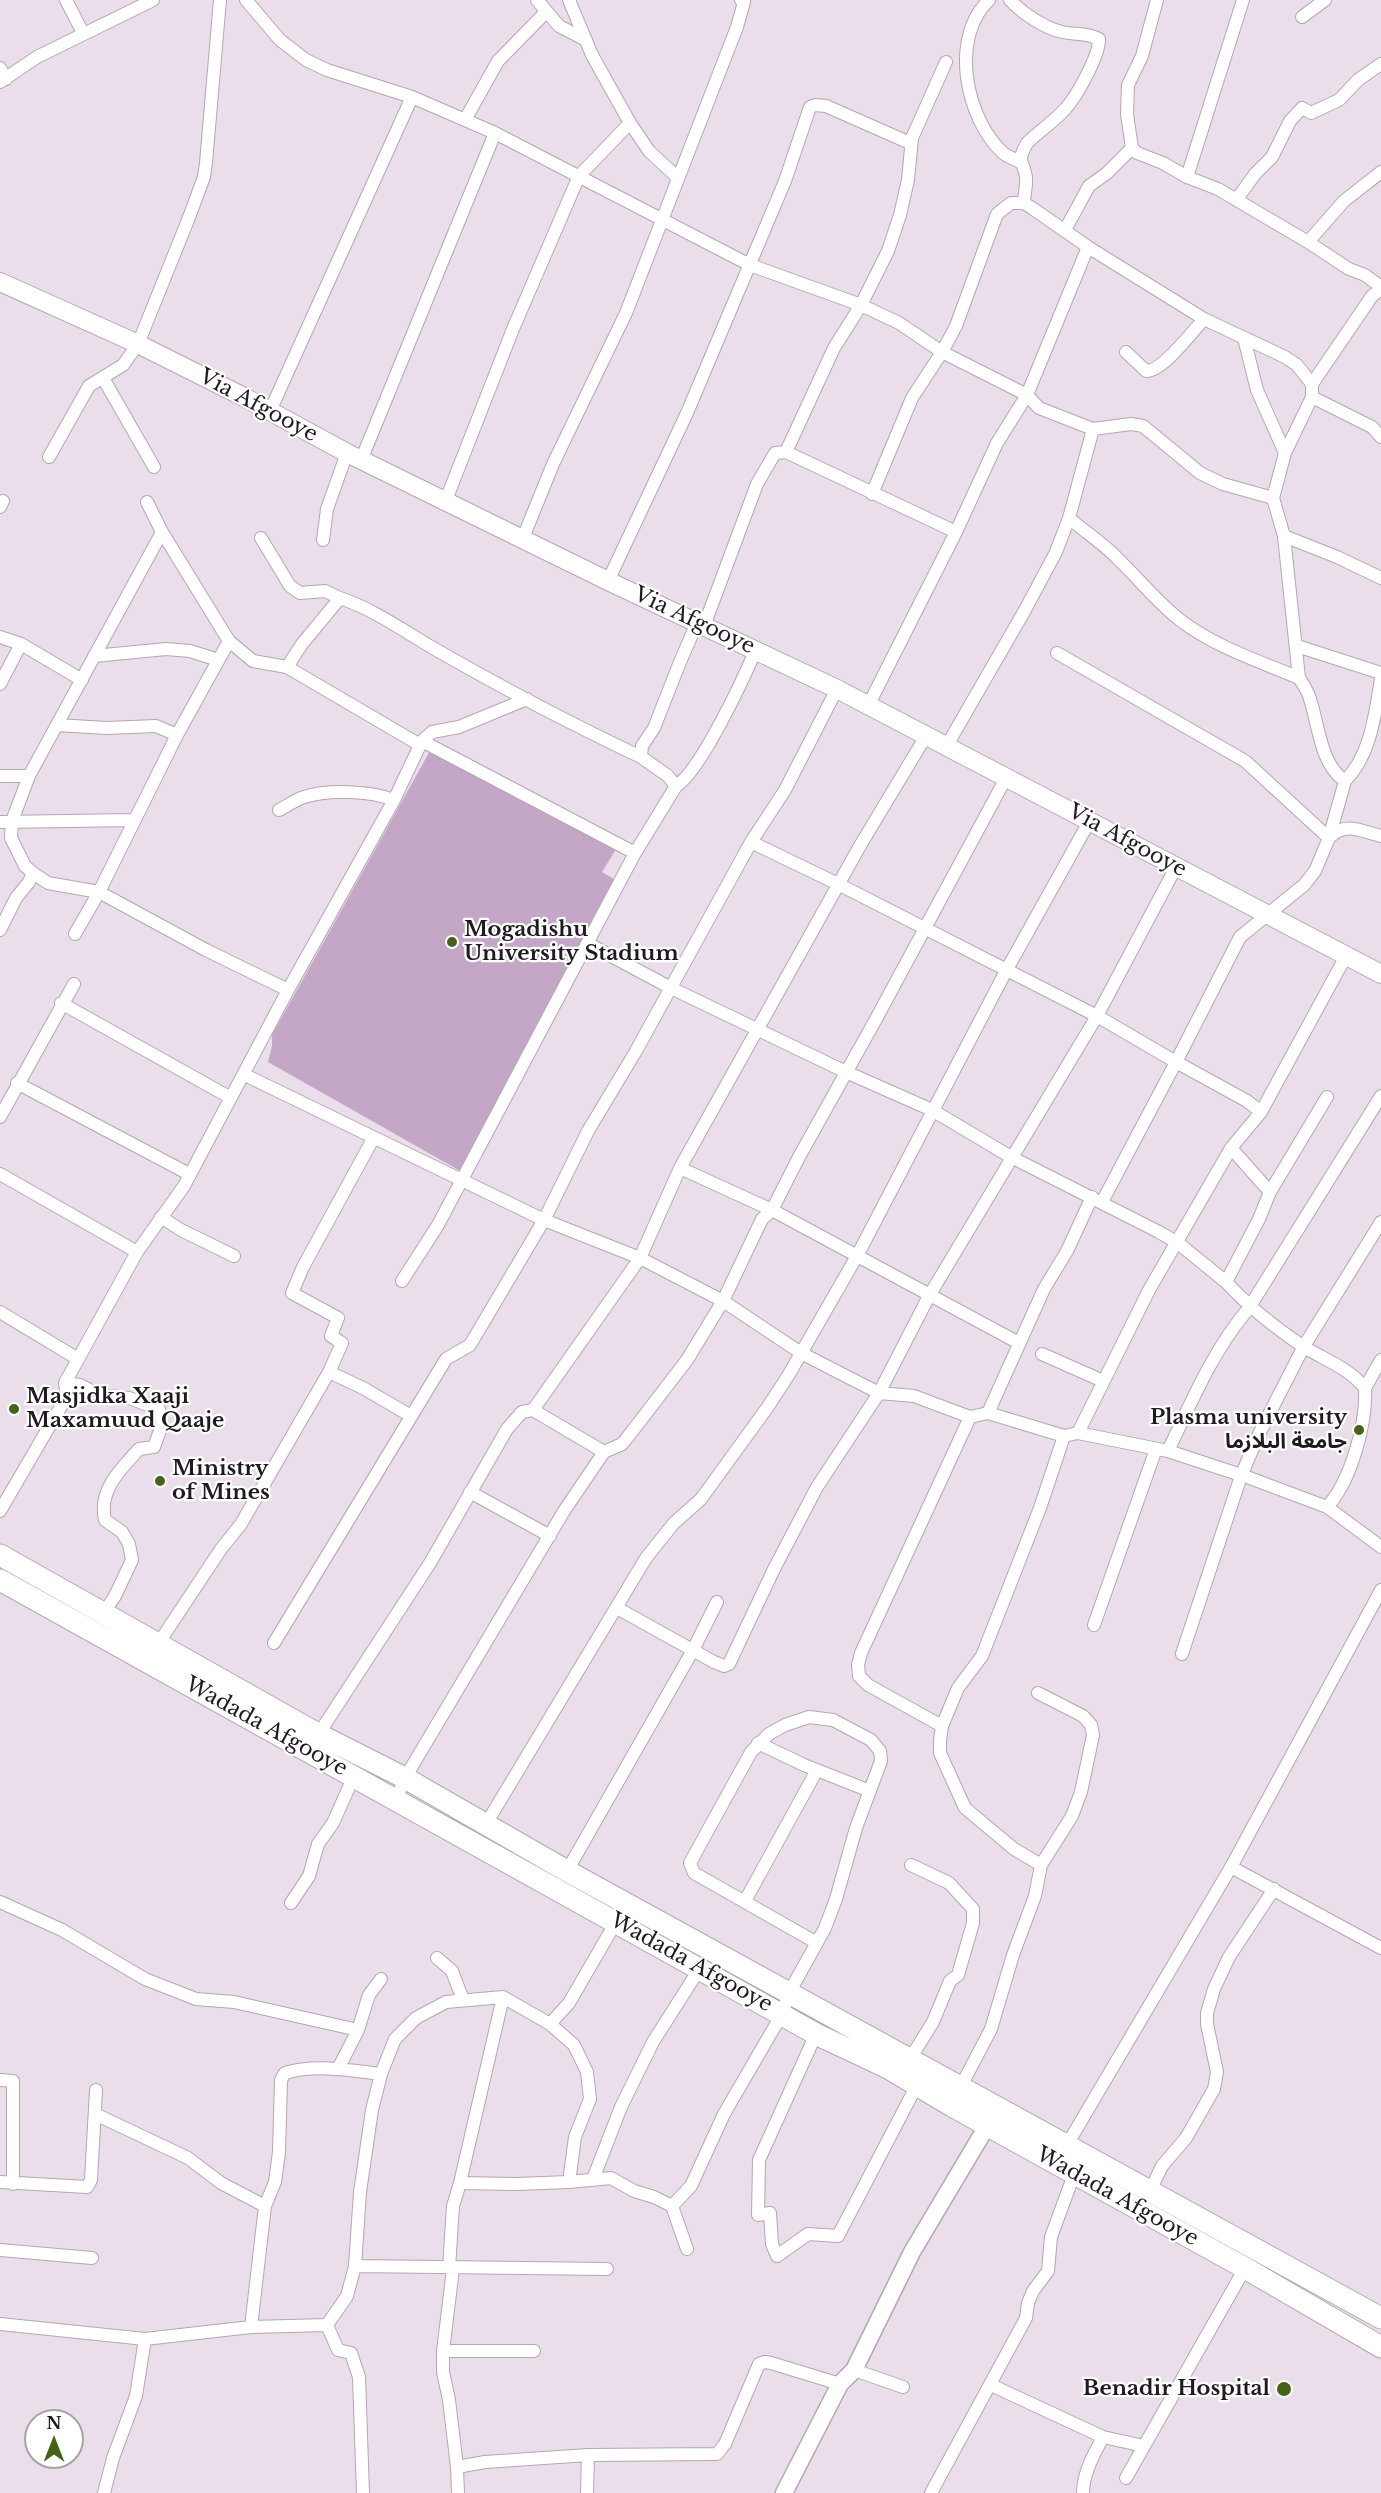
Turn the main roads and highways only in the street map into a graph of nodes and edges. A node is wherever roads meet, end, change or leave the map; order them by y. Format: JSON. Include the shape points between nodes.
{"nodes":[{"id":1,"x":0,"y":282,"type":"edge"},
{"id":2,"x":1381,"y":975,"type":"edge"},
{"id":3,"x":0,"y":1555,"type":"edge"},
{"id":4,"x":0,"y":1580,"type":"edge"},
{"id":5,"x":314,"y":1743,"type":"junction"},
{"id":6,"x":956,"y":2097,"type":"junction"},
{"id":7,"x":1070,"y":2159,"type":"junction"},
{"id":8,"x":1381,"y":2318,"type":"edge"},
{"id":9,"x":1381,"y":2347,"type":"edge"}],
"edges":[{"from":1,"to":2,"type":"main road","name":"Via Afgooye","via":[[138,344],[608,581],[837,689]]},
{"from":3,"to":5,"type":"highway","name":"Wadada Afgooye","via":[[158,1644]]},
{"from":4,"to":5,"type":"highway","name":"Wadada Afgooye"},
{"from":5,"to":6,"type":"highway","name":"Wadada Afgooye","via":[[354,1776],[816,2034],[917,2085]]},
{"from":5,"to":6,"type":"highway","name":"Wadada Afgooye","via":[[405,1778],[910,2059]]},
{"from":6,"to":7,"type":"highway","name":"Wadada Afgooye"},
{"from":6,"to":7,"type":"highway","name":"Wadada Afgooye","via":[[987,2126]]},
{"from":7,"to":8,"type":"highway","name":"Wadada Afgooye","via":[[1150,2191]]},
{"from":7,"to":9,"type":"highway","name":"Wadada Afgooye"}]}
